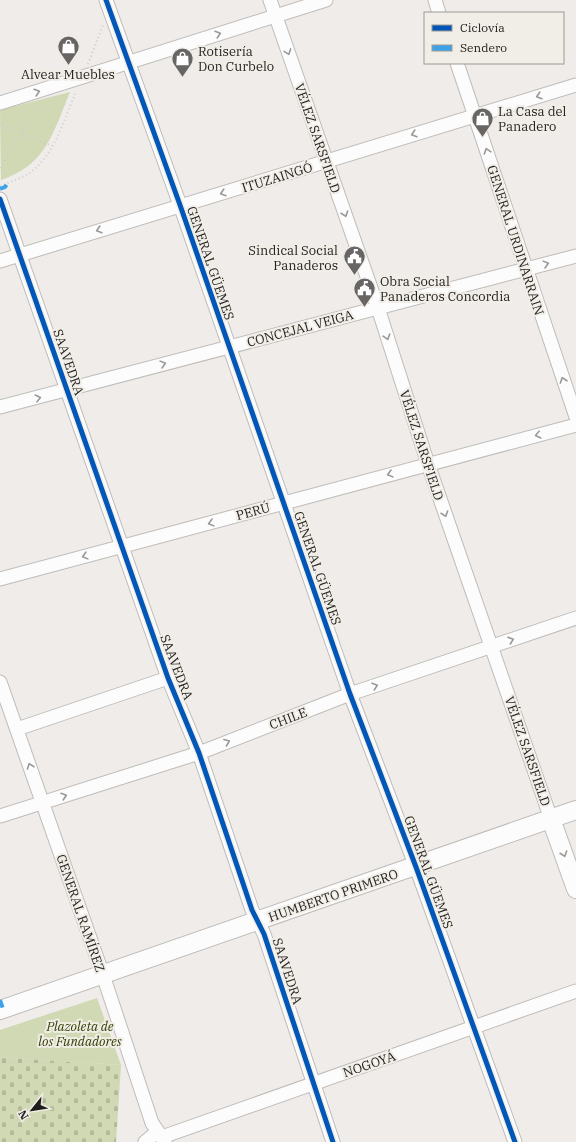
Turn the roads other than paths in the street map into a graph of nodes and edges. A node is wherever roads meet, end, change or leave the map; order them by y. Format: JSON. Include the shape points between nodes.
{"nodes":[{"id":1,"x":270,"y":0,"type":"edge"},
{"id":2,"x":326,"y":0,"type":"edge"},
{"id":3,"x":435,"y":0,"type":"edge"},
{"id":4,"x":107,"y":5,"type":"edge"},
{"id":5,"x":439,"y":12,"type":"edge"},
{"id":6,"x":275,"y":15,"type":"junction"},
{"id":7,"x":128,"y":63,"type":"junction"},
{"id":8,"x":457,"y":64,"type":"edge"},
{"id":9,"x":576,"y":85,"type":"edge"},
{"id":10,"x":0,"y":103,"type":"edge"},
{"id":11,"x":475,"y":115,"type":"junction"},
{"id":12,"x":327,"y":162,"type":"junction"},
{"id":13,"x":0,"y":199,"type":"edge"},
{"id":14,"x":180,"y":206,"type":"junction"},
{"id":15,"x":20,"y":255,"type":"junction"},
{"id":16,"x":576,"y":256,"type":"edge"},
{"id":17,"x":0,"y":261,"type":"edge"},
{"id":18,"x":526,"y":269,"type":"junction"},
{"id":19,"x":378,"y":308,"type":"junction"},
{"id":20,"x":228,"y":347,"type":"junction"},
{"id":21,"x":67,"y":390,"type":"junction"},
{"id":22,"x":0,"y":407,"type":"edge"},
{"id":23,"x":576,"y":417,"type":"edge"},
{"id":24,"x":576,"y":426,"type":"edge"},
{"id":25,"x":428,"y":464,"type":"junction"},
{"id":26,"x":283,"y":503,"type":"junction"},
{"id":27,"x":121,"y":547,"type":"junction"},
{"id":28,"x":0,"y":579,"type":"edge"},
{"id":29,"x":576,"y":618,"type":"edge"},
{"id":30,"x":492,"y":646,"type":"junction"},
{"id":31,"x":168,"y":678,"type":"junction"},
{"id":32,"x":0,"y":682,"type":"edge"},
{"id":33,"x":350,"y":694,"type":"junction"},
{"id":34,"x":17,"y":729,"type":"junction"},
{"id":35,"x":199,"y":753,"type":"junction"},
{"id":36,"x":43,"y":802,"type":"junction"},
{"id":37,"x":576,"y":810,"type":"edge"},
{"id":38,"x":0,"y":816,"type":"edge"},
{"id":39,"x":551,"y":819,"type":"junction"},
{"id":40,"x":416,"y":866,"type":"junction"},
{"id":41,"x":576,"y":889,"type":"edge"},
{"id":42,"x":258,"y":920,"type":"junction"},
{"id":43,"x":102,"y":975,"type":"junction"},
{"id":44,"x":576,"y":992,"type":"edge"},
{"id":45,"x":1,"y":1006,"type":"edge"},
{"id":46,"x":473,"y":1028,"type":"junction"},
{"id":47,"x":313,"y":1084,"type":"junction"},
{"id":48,"x":162,"y":1137,"type":"edge"},
{"id":49,"x":145,"y":1142,"type":"edge"},
{"id":50,"x":333,"y":1142,"type":"edge"},
{"id":51,"x":514,"y":1142,"type":"edge"}],
"edges":[{"from":1,"to":6,"type":"street","name":"VÉLEZ SARSFIELD"},
{"from":2,"to":6,"type":"street"},
{"from":3,"to":5,"type":"street"},
{"from":4,"to":7,"type":"street","name":"GENERAL GÜEMES"},
{"from":7,"to":6,"type":"street","one_way":true},
{"from":6,"to":12,"type":"street","name":"VÉLEZ SARSFIELD","one_way":true},
{"from":10,"to":7,"type":"street","one_way":true},
{"from":7,"to":14,"type":"street","name":"GENERAL GÜEMES"},
{"from":8,"to":11,"type":"street","name":"GENERAL URDINARRAIN"},
{"from":9,"to":11,"type":"street","name":"ITUZAINGÓ","one_way":true},
{"from":11,"to":12,"type":"street","name":"ITUZAINGÓ","one_way":true},
{"from":18,"to":11,"type":"street","name":"GENERAL URDINARRAIN","one_way":true},
{"from":12,"to":14,"type":"street","name":"ITUZAINGÓ","one_way":true},
{"from":12,"to":19,"type":"street","name":"VÉLEZ SARSFIELD","one_way":true},
{"from":13,"to":15,"type":"street","name":"SAAVEDRA"},
{"from":14,"to":15,"type":"street","name":"ITUZAINGÓ","one_way":true},
{"from":14,"to":20,"type":"street","name":"GENERAL GÜEMES"},
{"from":15,"to":17,"type":"street","name":"ITUZAINGÓ"},
{"from":15,"to":21,"type":"street","name":"SAAVEDRA"},
{"from":18,"to":16,"type":"street","name":"CONCEJAL VEIGA","one_way":true},
{"from":18,"to":19,"type":"street","name":"CONCEJAL VEIGA"},
{"from":23,"to":18,"type":"street","name":"GENERAL URDINARRAIN","one_way":true},
{"from":19,"to":20,"type":"street","name":"CONCEJAL VEIGA"},
{"from":19,"to":25,"type":"street","name":"VÉLEZ SARSFIELD","one_way":true},
{"from":21,"to":20,"type":"street","name":"CONCEJAL VEIGA","one_way":true},
{"from":20,"to":26,"type":"street","name":"GENERAL GÜEMES"},
{"from":22,"to":21,"type":"street","name":"CONCEJAL VEIGA","one_way":true},
{"from":21,"to":27,"type":"street","name":"SAAVEDRA"},
{"from":24,"to":25,"type":"street","name":"PERÚ","one_way":true},
{"from":25,"to":26,"type":"street","name":"PERÚ","one_way":true},
{"from":25,"to":30,"type":"street","name":"VÉLEZ SARSFIELD","one_way":true},
{"from":26,"to":27,"type":"street","name":"PERÚ","one_way":true},
{"from":26,"to":33,"type":"street","name":"GENERAL GÜEMES"},
{"from":27,"to":28,"type":"street","name":"PERÚ","one_way":true},
{"from":27,"to":31,"type":"street","name":"SAAVEDRA"},
{"from":30,"to":29,"type":"street","name":"CHILE","one_way":true},
{"from":33,"to":30,"type":"street","name":"CHILE","one_way":true},
{"from":30,"to":39,"type":"street","name":"VÉLEZ SARSFIELD"},
{"from":31,"to":34,"type":"street"},
{"from":31,"to":35,"type":"street","name":"SAAVEDRA"},
{"from":32,"to":34,"type":"street","name":"GENERAL RAMÍREZ"},
{"from":35,"to":33,"type":"street","name":"CHILE","one_way":true},
{"from":33,"to":40,"type":"street","name":"GENERAL GÜEMES"},
{"from":36,"to":34,"type":"street","name":"GENERAL RAMÍREZ","one_way":true},
{"from":36,"to":35,"type":"street","name":"CHILE","one_way":true},
{"from":35,"to":42,"type":"street","name":"SAAVEDRA","via":[[252,910]]},
{"from":36,"to":38,"type":"street","name":"CHILE"},
{"from":36,"to":43,"type":"street","name":"GENERAL RAMÍREZ"},
{"from":37,"to":39,"type":"street","name":"HUMBERTO PRIMERO"},
{"from":39,"to":40,"type":"street","name":"HUMBERTO PRIMERO"},
{"from":39,"to":41,"type":"street","name":"VÉLEZ SARSFIELD","one_way":true},
{"from":40,"to":42,"type":"street","name":"HUMBERTO PRIMERO"},
{"from":40,"to":46,"type":"street","name":"GENERAL GÜEMES"},
{"from":42,"to":43,"type":"street","name":"HUMBERTO PRIMERO"},
{"from":42,"to":47,"type":"street","name":"SAAVEDRA"},
{"from":43,"to":45,"type":"street","name":"HUMBERTO PRIMERO"},
{"from":43,"to":48,"type":"street","name":"GENERAL RAMÍREZ","via":[[152,1123]]},
{"from":44,"to":46,"type":"street","name":"NOGOYÁ"},
{"from":46,"to":47,"type":"street","name":"NOGOYÁ"},
{"from":46,"to":51,"type":"street","name":"GENERAL GÜEMES"},
{"from":47,"to":48,"type":"street","name":"NOGOYÁ"},
{"from":47,"to":50,"type":"street","name":"SAAVEDRA"},
{"from":48,"to":49,"type":"street","name":"NOGOYÁ"}]}
